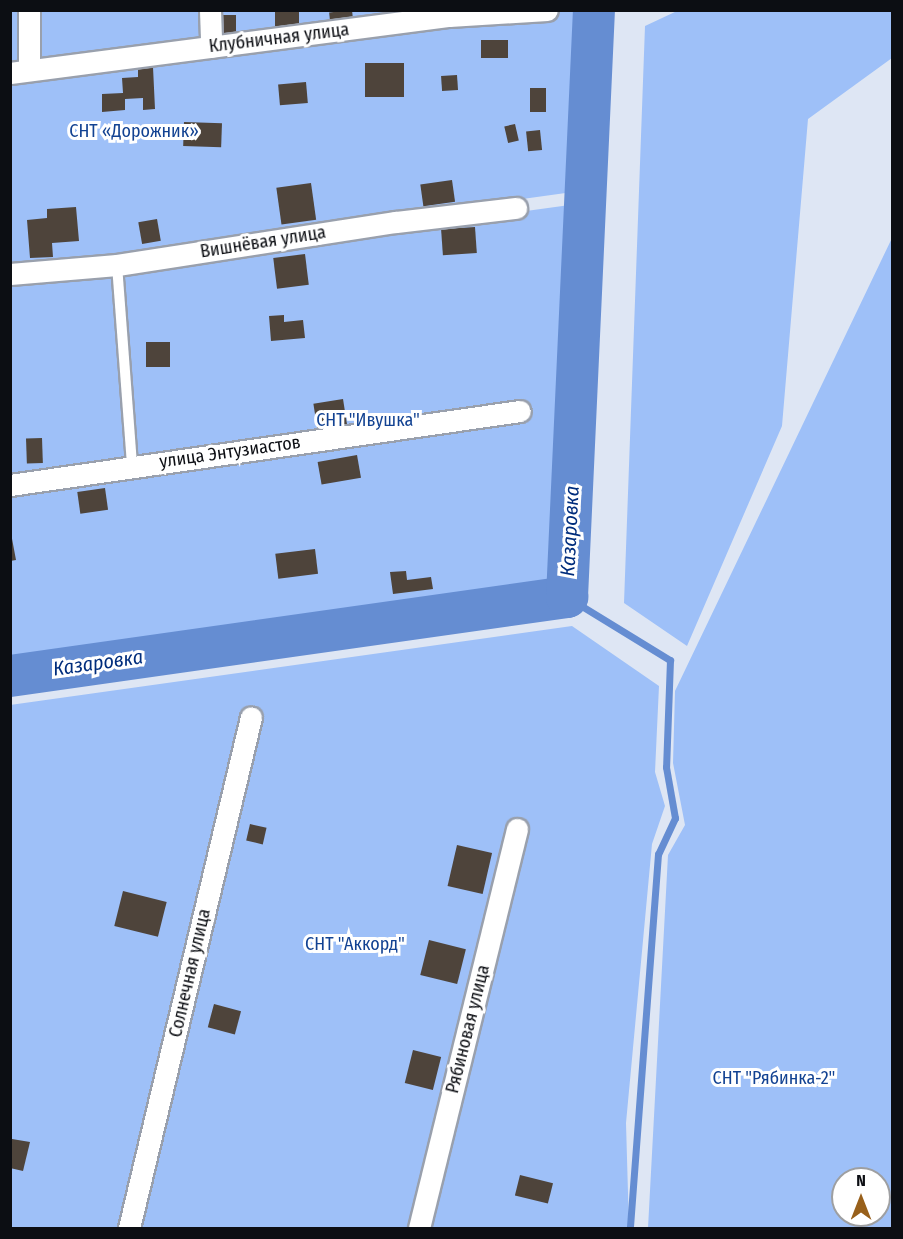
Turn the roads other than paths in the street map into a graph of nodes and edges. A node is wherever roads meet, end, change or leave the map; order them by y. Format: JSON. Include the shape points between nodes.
{"nodes":[{"id":1,"x":29,"y":10,"type":"edge"},
{"id":2,"x":210,"y":10,"type":"edge"},
{"id":3,"x":548,"y":10,"type":"edge"},
{"id":4,"x":211,"y":47,"type":"junction"},
{"id":5,"x":20,"y":72,"type":"edge"},
{"id":6,"x":516,"y":208,"type":"dead end"},
{"id":7,"x":117,"y":265,"type":"junction"},
{"id":8,"x":10,"y":274,"type":"edge"},
{"id":9,"x":520,"y":411,"type":"dead end"},
{"id":10,"x":132,"y":465,"type":"junction"},
{"id":11,"x":10,"y":485,"type":"edge"},
{"id":12,"x":251,"y":717,"type":"dead end"},
{"id":13,"x":517,"y":829,"type":"dead end"},
{"id":14,"x":129,"y":1228,"type":"edge"},
{"id":15,"x":419,"y":1228,"type":"edge"}],
"edges":[{"from":1,"to":5,"type":"street"},
{"from":2,"to":4,"type":"street"},
{"from":3,"to":4,"type":"street","name":"Клубничная улица","via":[[449,16]]},
{"from":4,"to":5,"type":"street","name":"Клубничная улица"},
{"from":6,"to":7,"type":"street","name":"Вишнёвая улица","via":[[396,222]]},
{"from":7,"to":8,"type":"street","name":"Вишнёвая улица"},
{"from":7,"to":10,"type":"lane"},
{"from":9,"to":10,"type":"street","name":"улица Энтузиастов"},
{"from":10,"to":11,"type":"street","name":"улица Энтузиастов"},
{"from":12,"to":14,"type":"street","name":"Солнечная улица"},
{"from":13,"to":15,"type":"street","name":"Рябиновая улица"}]}
